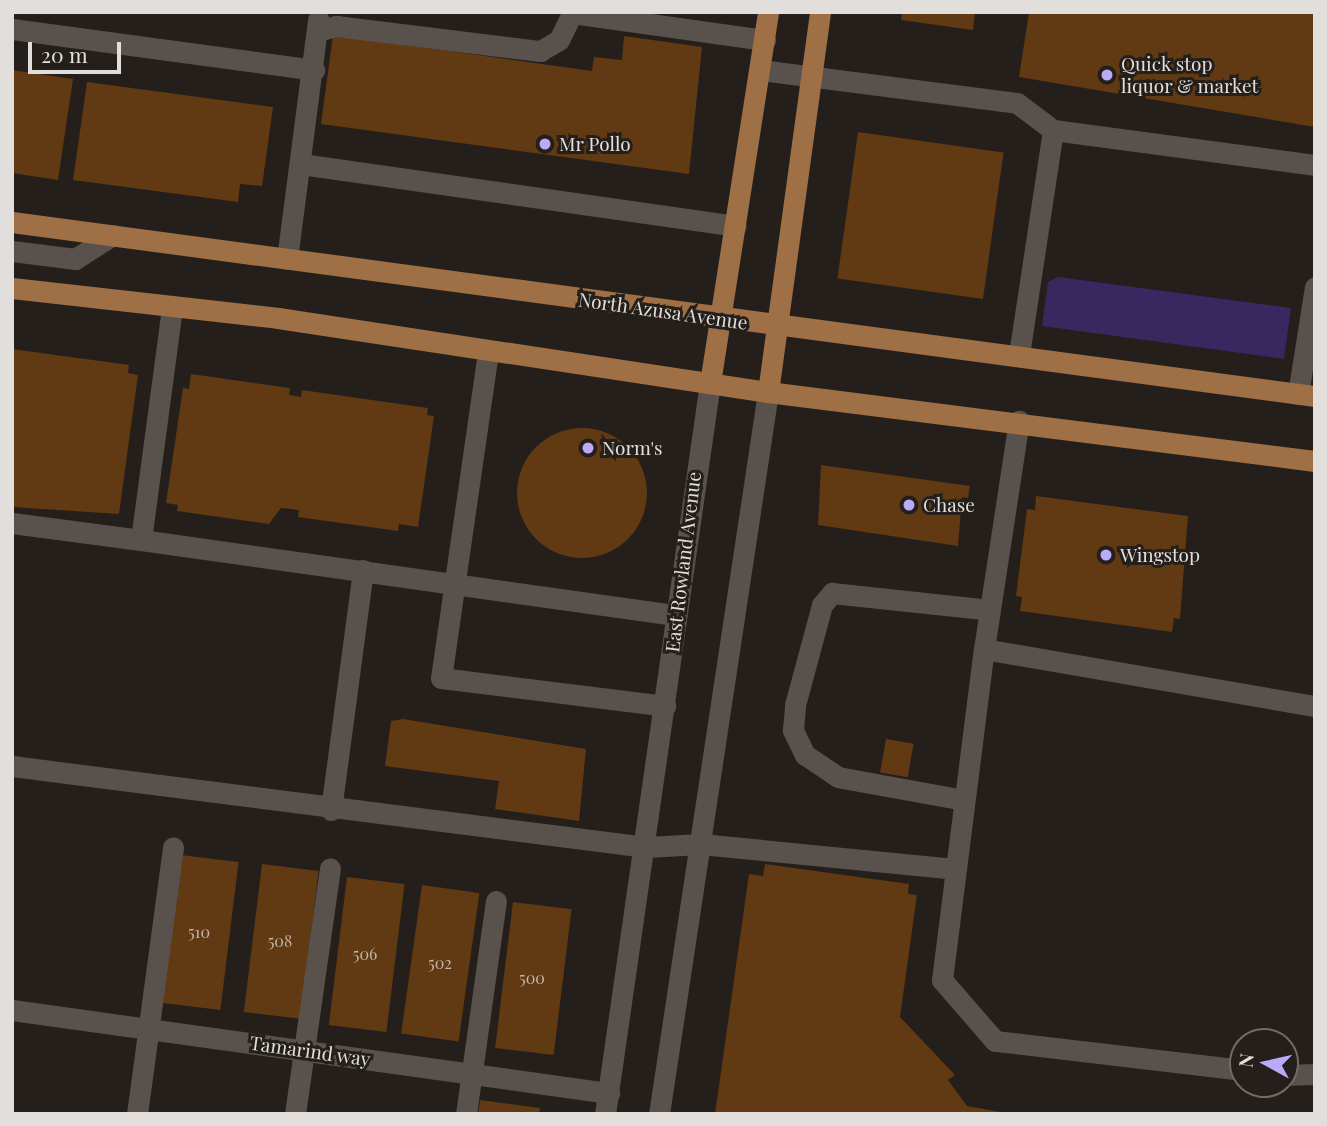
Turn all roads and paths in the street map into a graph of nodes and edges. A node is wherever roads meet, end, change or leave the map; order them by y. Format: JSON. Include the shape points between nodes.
{"nodes":[{"id":1,"x":768,"y":12,"type":"edge"},
{"id":2,"x":820,"y":12,"type":"edge"},
{"id":3,"x":12,"y":29,"type":"edge"},
{"id":4,"x":765,"y":40,"type":"junction"},
{"id":5,"x":314,"y":70,"type":"junction"},
{"id":6,"x":760,"y":70,"type":"junction"},
{"id":7,"x":810,"y":76,"type":"junction"},
{"id":8,"x":1053,"y":130,"type":"junction"},
{"id":9,"x":301,"y":164,"type":"junction"},
{"id":10,"x":1315,"y":165,"type":"edge"},
{"id":11,"x":12,"y":222,"type":"edge"},
{"id":12,"x":736,"y":226,"type":"junction"},
{"id":13,"x":113,"y":235,"type":"junction"},
{"id":14,"x":12,"y":251,"type":"edge"},
{"id":15,"x":287,"y":259,"type":"junction"},
{"id":16,"x":1315,"y":287,"type":"edge"},
{"id":17,"x":12,"y":288,"type":"edge"},
{"id":18,"x":172,"y":307,"type":"junction"},
{"id":19,"x":723,"y":319,"type":"junction"},
{"id":20,"x":778,"y":326,"type":"junction"},
{"id":21,"x":488,"y":352,"type":"junction"},
{"id":22,"x":1019,"y":355,"type":"junction"},
{"id":23,"x":710,"y":383,"type":"junction"},
{"id":24,"x":768,"y":392,"type":"junction"},
{"id":25,"x":1307,"y":395,"type":"edge"},
{"id":26,"x":1019,"y":421,"type":"junction"},
{"id":27,"x":1315,"y":461,"type":"edge"},
{"id":28,"x":12,"y":523,"type":"edge"},
{"id":29,"x":141,"y":540,"type":"junction"},
{"id":30,"x":363,"y":570,"type":"junction"},
{"id":31,"x":454,"y":583,"type":"junction"},
{"id":32,"x":990,"y":610,"type":"junction"},
{"id":33,"x":674,"y":615,"type":"junction"},
{"id":34,"x":984,"y":649,"type":"junction"},
{"id":35,"x":665,"y":706,"type":"junction"},
{"id":36,"x":1315,"y":706,"type":"edge"},
{"id":37,"x":12,"y":766,"type":"edge"},
{"id":38,"x":964,"y":800,"type":"junction"},
{"id":39,"x":331,"y":810,"type":"junction"},
{"id":40,"x":701,"y":844,"type":"junction"},
{"id":41,"x":173,"y":847,"type":"dead end"},
{"id":42,"x":646,"y":847,"type":"junction"},
{"id":43,"x":330,"y":868,"type":"dead end"},
{"id":44,"x":955,"y":869,"type":"junction"},
{"id":45,"x":496,"y":901,"type":"dead end"},
{"id":46,"x":12,"y":1010,"type":"edge"},
{"id":47,"x":149,"y":1029,"type":"junction"},
{"id":48,"x":305,"y":1050,"type":"junction"},
{"id":49,"x":1229,"y":1068,"type":"edge"},
{"id":50,"x":472,"y":1074,"type":"junction"},
{"id":51,"x":607,"y":1103,"type":"edge"},
{"id":52,"x":137,"y":1114,"type":"edge"},
{"id":53,"x":295,"y":1114,"type":"edge"},
{"id":54,"x":466,"y":1114,"type":"edge"},
{"id":55,"x":659,"y":1114,"type":"edge"}],
"edges":[{"from":1,"to":4,"type":"main road","name":"East Rowland Avenue"},
{"from":2,"to":7,"type":"main road"},
{"from":3,"to":5,"type":"street"},
{"from":4,"to":5,"type":"street","via":[[572,13],[559,40],[540,51],[318,25]]},
{"from":4,"to":6,"type":"main road","name":"East Rowland Avenue"},
{"from":5,"to":9,"type":"street"},
{"from":6,"to":7,"type":"street"},
{"from":6,"to":12,"type":"main road","name":"East Rowland Avenue"},
{"from":7,"to":8,"type":"street","via":[[1017,103]]},
{"from":7,"to":20,"type":"main road"},
{"from":8,"to":10,"type":"street"},
{"from":8,"to":22,"type":"street"},
{"from":9,"to":12,"type":"street"},
{"from":9,"to":15,"type":"street"},
{"from":11,"to":13,"type":"main road","name":"North Azusa Avenue"},
{"from":12,"to":19,"type":"main road","name":"East Rowland Avenue"},
{"from":13,"to":14,"type":"street","via":[[75,259]]},
{"from":13,"to":15,"type":"main road","name":"North Azusa Avenue"},
{"from":15,"to":19,"type":"main road","name":"North Azusa Avenue"},
{"from":16,"to":25,"type":"street"},
{"from":17,"to":18,"type":"main road"},
{"from":18,"to":21,"type":"main road"},
{"from":18,"to":29,"type":"street"},
{"from":19,"to":20,"type":"main road","name":"North Azusa Avenue"},
{"from":19,"to":23,"type":"main road","name":"East Rowland Avenue"},
{"from":20,"to":22,"type":"main road","name":"North Azusa Avenue"},
{"from":20,"to":24,"type":"main road"},
{"from":21,"to":23,"type":"main road"},
{"from":21,"to":31,"type":"street"},
{"from":22,"to":25,"type":"main road","name":"North Azusa Avenue"},
{"from":23,"to":24,"type":"main road"},
{"from":23,"to":33,"type":"street","name":"East Rowland Avenue"},
{"from":24,"to":26,"type":"main road"},
{"from":24,"to":40,"type":"street"},
{"from":26,"to":27,"type":"main road"},
{"from":26,"to":32,"type":"street"},
{"from":28,"to":29,"type":"street"},
{"from":29,"to":30,"type":"street"},
{"from":30,"to":31,"type":"street"},
{"from":30,"to":39,"type":"street"},
{"from":31,"to":33,"type":"street"},
{"from":31,"to":35,"type":"street","via":[[441,678]]},
{"from":32,"to":34,"type":"street"},
{"from":32,"to":38,"type":"street","via":[[832,593],[822,605],[795,705],[793,730],[805,755],[838,777],[881,790]]},
{"from":33,"to":35,"type":"street","name":"East Rowland Avenue"},
{"from":34,"to":36,"type":"street"},
{"from":34,"to":38,"type":"street"},
{"from":35,"to":42,"type":"street","name":"East Rowland Avenue"},
{"from":37,"to":39,"type":"street"},
{"from":38,"to":44,"type":"street"},
{"from":39,"to":42,"type":"street"},
{"from":40,"to":42,"type":"street"},
{"from":40,"to":44,"type":"street"},
{"from":40,"to":55,"type":"street"},
{"from":41,"to":47,"type":"street"},
{"from":42,"to":51,"type":"street","name":"East Rowland Avenue"},
{"from":43,"to":48,"type":"street"},
{"from":44,"to":49,"type":"street","via":[[942,980],[995,1041]]},
{"from":45,"to":50,"type":"street"},
{"from":46,"to":47,"type":"street","name":"Tamarind way"},
{"from":47,"to":48,"type":"street","name":"Tamarind way"},
{"from":47,"to":52,"type":"street"},
{"from":48,"to":50,"type":"street","name":"Tamarind way"},
{"from":48,"to":53,"type":"street"},
{"from":50,"to":51,"type":"street","name":"Tamarind way"},
{"from":50,"to":54,"type":"street"}]}
